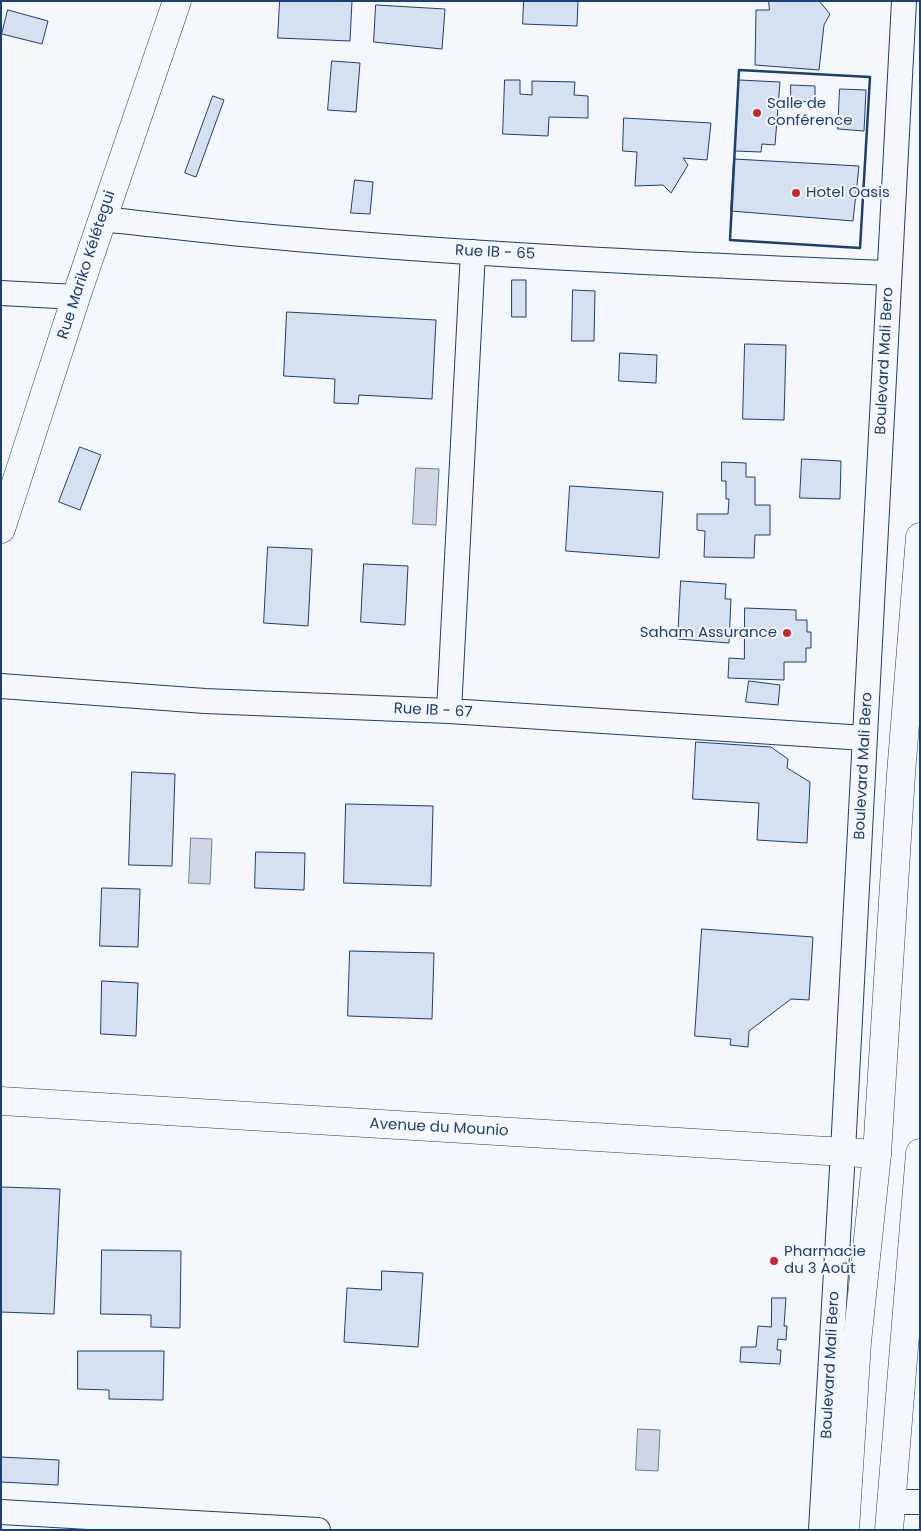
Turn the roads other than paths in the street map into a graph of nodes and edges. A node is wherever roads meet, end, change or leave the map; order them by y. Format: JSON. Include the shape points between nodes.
{"nodes":[{"id":1,"x":176,"y":1,"type":"edge"},
{"id":2,"x":904,"y":1,"type":"edge"},
{"id":3,"x":102,"y":219,"type":"junction"},
{"id":4,"x":473,"y":252,"type":"junction"},
{"id":5,"x":890,"y":272,"type":"junction"},
{"id":6,"x":1,"y":293,"type":"edge"},
{"id":7,"x":76,"y":298,"type":"junction"},
{"id":8,"x":1,"y":529,"type":"edge"},
{"id":9,"x":920,"y":537,"type":"edge"},
{"id":10,"x":1,"y":686,"type":"edge"},
{"id":11,"x":449,"y":711,"type":"junction"},
{"id":12,"x":865,"y":738,"type":"junction"},
{"id":13,"x":1,"y":1101,"type":"edge"},
{"id":14,"x":844,"y":1151,"type":"junction"},
{"id":15,"x":920,"y":1153,"type":"edge"},
{"id":16,"x":877,"y":1154,"type":"junction"},
{"id":17,"x":891,"y":1502,"type":"junction"},
{"id":18,"x":920,"y":1502,"type":"edge"},
{"id":19,"x":1,"y":1512,"type":"edge"},
{"id":20,"x":318,"y":1530,"type":"edge"},
{"id":21,"x":820,"y":1530,"type":"edge"},
{"id":22,"x":846,"y":1530,"type":"edge"},
{"id":23,"x":889,"y":1530,"type":"edge"}],
"edges":[{"from":1,"to":3,"type":"street","name":"Rue Mariko Kélétegui"},
{"from":2,"to":5,"type":"street","name":"Boulevard Mali Bero"},
{"from":3,"to":4,"type":"street","name":"Rue IB - 65","via":[[294,239]]},
{"from":3,"to":7,"type":"street","name":"Rue Mariko Kélétegui"},
{"from":4,"to":5,"type":"street","name":"Rue IB - 65"},
{"from":4,"to":11,"type":"street"},
{"from":5,"to":12,"type":"street","name":"Boulevard Mali Bero"},
{"from":6,"to":7,"type":"street"},
{"from":7,"to":8,"type":"street","name":"Rue Mariko Kélétegui"},
{"from":9,"to":16,"type":"street","name":"Boulevard Mali Bero"},
{"from":10,"to":11,"type":"street","name":"Rue IB - 67","via":[[205,701]]},
{"from":11,"to":12,"type":"street","name":"Rue IB - 67"},
{"from":12,"to":14,"type":"street","name":"Boulevard Mali Bero"},
{"from":13,"to":14,"type":"street","name":"Avenue du Mounio"},
{"from":14,"to":16,"type":"street","name":"Avenue du Mounio"},
{"from":14,"to":21,"type":"street","name":"Boulevard Mali Bero"},
{"from":15,"to":17,"type":"street"},
{"from":16,"to":22,"type":"street","name":"Boulevard Mali Bero","via":[[857,1342]]},
{"from":17,"to":18,"type":"street"},
{"from":17,"to":23,"type":"street"},
{"from":19,"to":20,"type":"street"}]}
